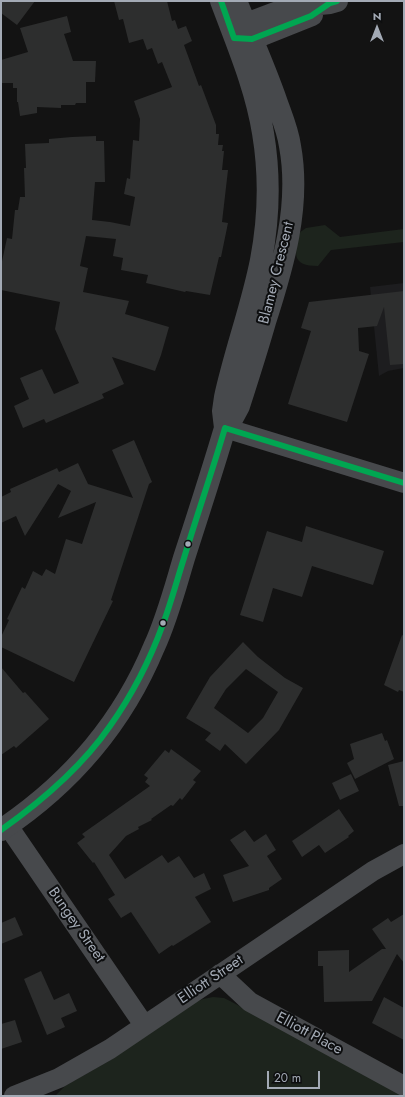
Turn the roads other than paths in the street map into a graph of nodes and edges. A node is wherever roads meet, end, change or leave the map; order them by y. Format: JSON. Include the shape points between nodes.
{"nodes":[{"id":1,"x":221,"y":1,"type":"edge"},
{"id":2,"x":236,"y":1,"type":"edge"},
{"id":3,"x":334,"y":2,"type":"edge"},
{"id":4,"x":244,"y":34,"type":"junction"},
{"id":5,"x":289,"y":142,"type":"junction"},
{"id":6,"x":265,"y":146,"type":"junction"},
{"id":7,"x":291,"y":221,"type":"junction"},
{"id":8,"x":264,"y":242,"type":"junction"},
{"id":9,"x":282,"y":263,"type":"junction"},
{"id":10,"x":257,"y":315,"type":"junction"},
{"id":11,"x":225,"y":428,"type":"junction"},
{"id":12,"x":404,"y":483,"type":"edge"},
{"id":13,"x":4,"y":828,"type":"edge"},
{"id":14,"x":404,"y":854,"type":"edge"},
{"id":15,"x":220,"y":974,"type":"junction"},
{"id":16,"x":144,"y":1025,"type":"junction"},
{"id":17,"x":404,"y":1086,"type":"edge"},
{"id":18,"x":26,"y":1094,"type":"edge"}],
"edges":[{"from":1,"to":4,"type":"street","name":"Blamey Crescent"},
{"from":2,"to":4,"type":"street","name":"Blamey Crescent"},
{"from":3,"to":4,"type":"street","via":[[311,16]]},
{"from":4,"to":5,"type":"street","name":"Blamey Crescent","via":[[267,74]]},
{"from":4,"to":6,"type":"street","name":"Blamey Crescent"},
{"from":5,"to":6,"type":"street"},
{"from":5,"to":7,"type":"street","name":"Blamey Crescent","via":[[293,178]]},
{"from":6,"to":8,"type":"street","name":"Blamey Crescent","via":[[268,193]]},
{"from":7,"to":8,"type":"street"},
{"from":7,"to":9,"type":"street","name":"Blamey Crescent"},
{"from":8,"to":9,"type":"street","via":[[270,253]]},
{"from":8,"to":10,"type":"street","name":"Blamey Crescent"},
{"from":9,"to":10,"type":"street","name":"Blamey Crescent"},
{"from":10,"to":11,"type":"street","name":"Blamey Crescent","via":[[225,397]]},
{"from":11,"to":12,"type":"street"},
{"from":11,"to":13,"type":"street","name":"Blamey Crescent","via":[[158,639],[136,685],[106,732],[82,761],[54,790]]},
{"from":13,"to":16,"type":"street","name":"Bungey Street"},
{"from":14,"to":15,"type":"street","name":"Elliott Street","via":[[373,871]]},
{"from":15,"to":16,"type":"street","name":"Elliott Street"},
{"from":15,"to":17,"type":"street","name":"Elliott Place","via":[[250,1002]]},
{"from":16,"to":18,"type":"street","name":"Elliott Street","via":[[87,1062]]}]}
